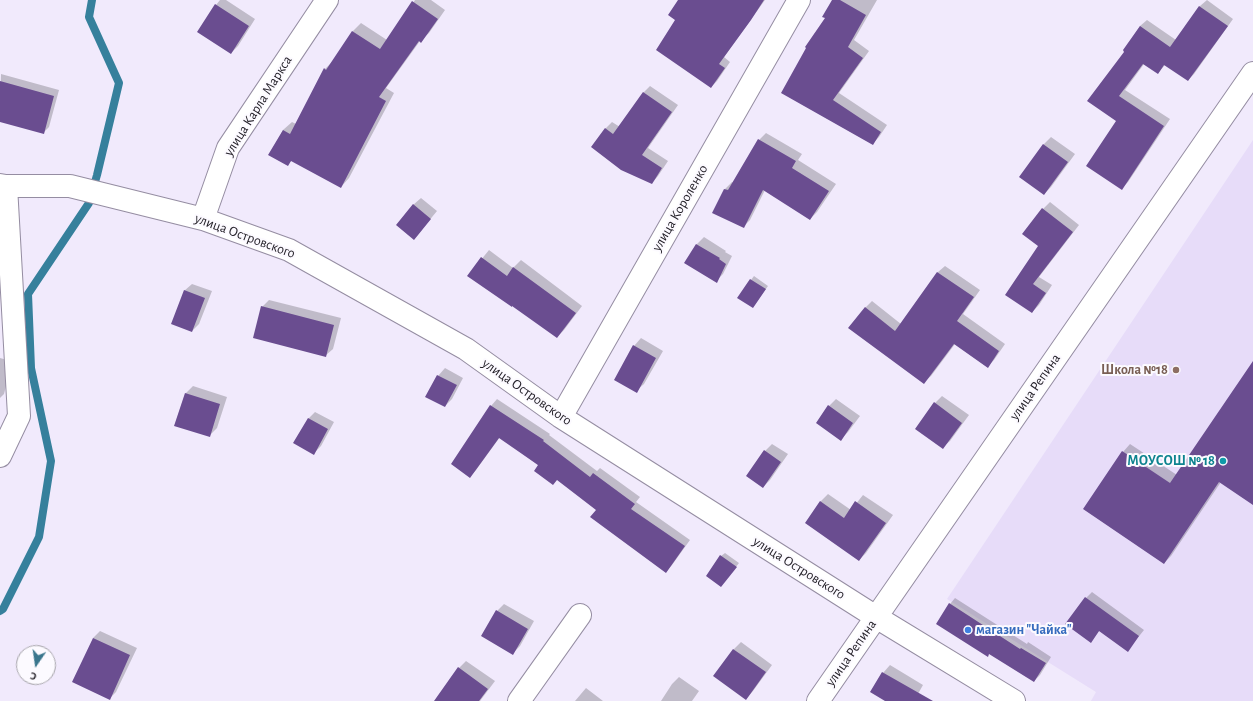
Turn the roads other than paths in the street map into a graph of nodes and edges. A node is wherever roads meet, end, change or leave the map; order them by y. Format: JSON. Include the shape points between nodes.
{"nodes":[{"id":1,"x":327,"y":0,"type":"edge"},
{"id":2,"x":799,"y":0,"type":"edge"},
{"id":3,"x":1253,"y":73,"type":"edge"},
{"id":4,"x":3,"y":186,"type":"edge"},
{"id":5,"x":203,"y":219,"type":"junction"},
{"id":6,"x":561,"y":417,"type":"junction"},
{"id":7,"x":0,"y":456,"type":"edge"},
{"id":8,"x":580,"y":615,"type":"dead end"},
{"id":9,"x":876,"y":617,"type":"junction"},
{"id":10,"x":519,"y":701,"type":"edge"},
{"id":11,"x":818,"y":701,"type":"edge"},
{"id":12,"x":1014,"y":701,"type":"edge"}],
"edges":[{"from":1,"to":5,"type":"street","name":"улица Карла Маркса","via":[[228,148]]},
{"from":2,"to":6,"type":"street","name":"улица Короленко"},
{"from":3,"to":9,"type":"street","name":"улица Репина"},
{"from":4,"to":5,"type":"street","name":"улица Островского","via":[[70,186]]},
{"from":4,"to":7,"type":"street","via":[[18,416]]},
{"from":5,"to":6,"type":"street","name":"улица Островского","via":[[289,250],[466,349]]},
{"from":6,"to":9,"type":"street","name":"улица Островского"},
{"from":8,"to":10,"type":"street"},
{"from":9,"to":11,"type":"street","name":"улица Репина"},
{"from":9,"to":12,"type":"street","name":"улица Островского"}]}
